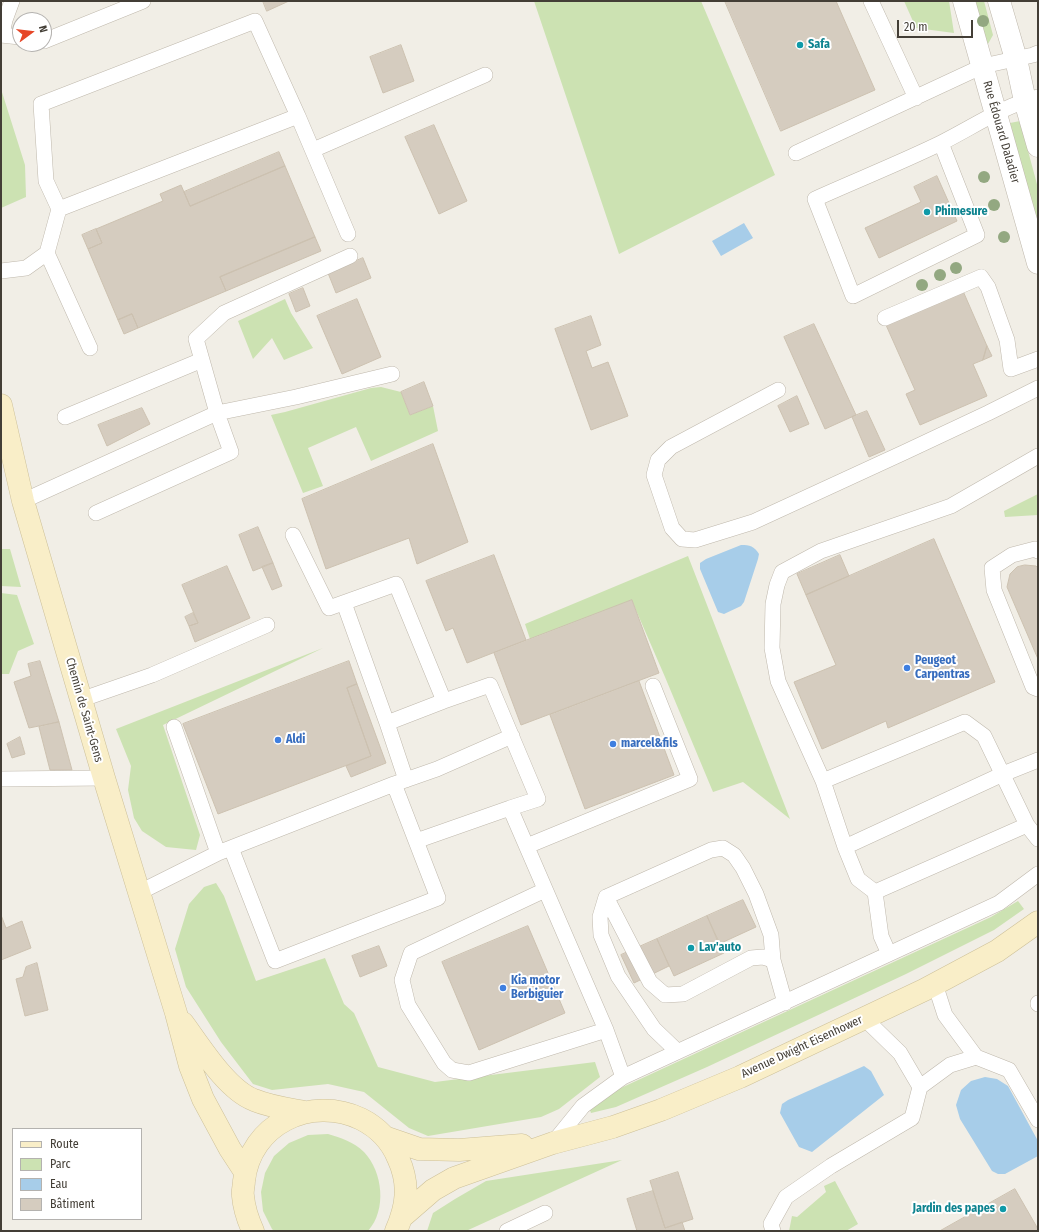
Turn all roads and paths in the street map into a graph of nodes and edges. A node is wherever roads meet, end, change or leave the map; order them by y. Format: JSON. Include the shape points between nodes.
{"nodes":[{"id":1,"x":12,"y":1,"type":"edge"},
{"id":2,"x":143,"y":1,"type":"edge"},
{"id":3,"x":870,"y":1,"type":"edge"},
{"id":4,"x":964,"y":1,"type":"edge"},
{"id":5,"x":999,"y":1,"type":"edge"},
{"id":6,"x":2,"y":35,"type":"edge"},
{"id":7,"x":12,"y":37,"type":"edge"},
{"id":8,"x":52,"y":38,"type":"edge"},
{"id":9,"x":1038,"y":53,"type":"edge"},
{"id":10,"x":1016,"y":59,"type":"junction"},
{"id":11,"x":983,"y":66,"type":"junction"},
{"id":12,"x":485,"y":75,"type":"dead end"},
{"id":13,"x":916,"y":98,"type":"junction"},
{"id":14,"x":1032,"y":99,"type":"edge"},
{"id":15,"x":997,"y":113,"type":"junction"},
{"id":16,"x":298,"y":116,"type":"junction"},
{"id":17,"x":941,"y":143,"type":"junction"},
{"id":18,"x":1038,"y":146,"type":"edge"},
{"id":19,"x":313,"y":150,"type":"junction"},
{"id":20,"x":796,"y":153,"type":"dead end"},
{"id":21,"x":59,"y":209,"type":"junction"},
{"id":22,"x":348,"y":234,"type":"dead end"},
{"id":23,"x":47,"y":253,"type":"junction"},
{"id":24,"x":350,"y":256,"type":"dead end"},
{"id":25,"x":1038,"y":263,"type":"edge"},
{"id":26,"x":1,"y":271,"type":"edge"},
{"id":27,"x":885,"y":318,"type":"dead end"},
{"id":28,"x":90,"y":348,"type":"dead end"},
{"id":29,"x":202,"y":360,"type":"junction"},
{"id":30,"x":1038,"y":360,"type":"edge"},
{"id":31,"x":392,"y":374,"type":"dead end"},
{"id":32,"x":1038,"y":388,"type":"edge"},
{"id":33,"x":778,"y":390,"type":"dead end"},
{"id":34,"x":1,"y":405,"type":"edge"},
{"id":35,"x":217,"y":413,"type":"junction"},
{"id":36,"x":65,"y":417,"type":"dead end"},
{"id":37,"x":1038,"y":456,"type":"edge"},
{"id":38,"x":23,"y":501,"type":"junction"},
{"id":39,"x":96,"y":513,"type":"dead end"},
{"id":40,"x":293,"y":535,"type":"dead end"},
{"id":41,"x":1038,"y":551,"type":"edge"},
{"id":42,"x":344,"y":603,"type":"junction"},
{"id":43,"x":267,"y":625,"type":"dead end"},
{"id":44,"x":653,"y":686,"type":"dead end"},
{"id":45,"x":1038,"y":689,"type":"edge"},
{"id":46,"x":80,"y":700,"type":"junction"},
{"id":47,"x":444,"y":701,"type":"junction"},
{"id":48,"x":387,"y":723,"type":"junction"},
{"id":49,"x":174,"y":726,"type":"dead end"},
{"id":50,"x":512,"y":736,"type":"junction"},
{"id":51,"x":1038,"y":760,"type":"edge"},
{"id":52,"x":1003,"y":774,"type":"junction"},
{"id":53,"x":104,"y":778,"type":"junction"},
{"id":54,"x":1,"y":779,"type":"edge"},
{"id":55,"x":823,"y":781,"type":"junction"},
{"id":56,"x":400,"y":782,"type":"junction"},
{"id":57,"x":510,"y":808,"type":"junction"},
{"id":58,"x":1035,"y":833,"type":"edge"},
{"id":59,"x":416,"y":841,"type":"junction"},
{"id":60,"x":527,"y":846,"type":"junction"},
{"id":61,"x":845,"y":847,"type":"junction"},
{"id":62,"x":224,"y":850,"type":"junction"},
{"id":63,"x":1038,"y":874,"type":"edge"},
{"id":64,"x":545,"y":890,"type":"junction"},
{"id":65,"x":875,"y":892,"type":"junction"},
{"id":66,"x":138,"y":893,"type":"junction"},
{"id":67,"x":606,"y":897,"type":"junction"},
{"id":68,"x":1036,"y":929,"type":"edge"},
{"id":69,"x":889,"y":954,"type":"junction"},
{"id":70,"x":773,"y":960,"type":"junction"},
{"id":71,"x":935,"y":984,"type":"junction"},
{"id":72,"x":785,"y":1002,"type":"junction"},
{"id":73,"x":176,"y":1012,"type":"junction"},
{"id":74,"x":864,"y":1018,"type":"junction"},
{"id":75,"x":606,"y":1030,"type":"junction"},
{"id":76,"x":677,"y":1051,"type":"junction"},
{"id":77,"x":976,"y":1056,"type":"junction"},
{"id":78,"x":623,"y":1077,"type":"junction"},
{"id":79,"x":920,"y":1087,"type":"junction"},
{"id":80,"x":305,"y":1112,"type":"junction"},
{"id":81,"x":1038,"y":1120,"type":"edge"},
{"id":82,"x":387,"y":1138,"type":"junction"},
{"id":83,"x":553,"y":1143,"type":"junction"},
{"id":84,"x":245,"y":1172,"type":"junction"},
{"id":85,"x":545,"y":1213,"type":"dead end"},
{"id":86,"x":399,"y":1224,"type":"edge"},
{"id":87,"x":247,"y":1227,"type":"edge"},
{"id":88,"x":507,"y":1231,"type":"edge"},
{"id":89,"x":773,"y":1231,"type":"edge"}],
"edges":[{"from":1,"to":6,"type":"lane"},
{"from":2,"to":8,"type":"lane"},
{"from":3,"to":13,"type":"lane"},
{"from":4,"to":11,"type":"street","name":"Rue Édouard Daladier"},
{"from":5,"to":10,"type":"street"},
{"from":6,"to":7,"type":"lane"},
{"from":9,"to":10,"type":"lane"},
{"from":10,"to":11,"type":"lane"},
{"from":10,"to":14,"type":"street"},
{"from":11,"to":13,"type":"lane"},
{"from":11,"to":15,"type":"street","name":"Rue Édouard Daladier"},
{"from":12,"to":19,"type":"lane"},
{"from":13,"to":20,"type":"lane"},
{"from":14,"to":15,"type":"lane"},
{"from":14,"to":18,"type":"street"},
{"from":15,"to":17,"type":"lane"},
{"from":15,"to":25,"type":"street","name":"Rue Édouard Daladier"},
{"from":16,"to":19,"type":"lane"},
{"from":16,"to":21,"type":"lane"},
{"from":16,"to":21,"type":"lane","via":[[255,21],[41,104],[46,181]]},
{"from":17,"to":17,"type":"lane","via":[[815,199],[853,296],[977,235]]},
{"from":19,"to":22,"type":"lane"},
{"from":21,"to":23,"type":"lane"},
{"from":23,"to":26,"type":"lane","via":[[26,268]]},
{"from":23,"to":28,"type":"lane"},
{"from":24,"to":29,"type":"lane","via":[[224,314],[196,339]]},
{"from":27,"to":30,"type":"lane","via":[[981,277],[988,287],[1007,340],[1011,369]]},
{"from":29,"to":35,"type":"lane"},
{"from":29,"to":36,"type":"lane"},
{"from":31,"to":35,"type":"lane"},
{"from":32,"to":33,"type":"lane","via":[[752,522],[695,540],[682,539],[672,528],[654,476],[658,460],[671,447]]},
{"from":34,"to":38,"type":"main road","name":"Chemin de Saint-Gens"},
{"from":35,"to":38,"type":"lane"},
{"from":35,"to":39,"type":"lane","via":[[231,452]]},
{"from":37,"to":55,"type":"lane","via":[[951,506],[821,552],[782,572],[773,604],[772,648],[778,681]]},
{"from":38,"to":46,"type":"main road","name":"Chemin de Saint-Gens"},
{"from":40,"to":42,"type":"lane","via":[[329,608]]},
{"from":41,"to":45,"type":"lane","via":[[1035,549],[1012,555],[992,568],[994,590],[1033,686]]},
{"from":42,"to":47,"type":"lane","via":[[396,584]]},
{"from":42,"to":48,"type":"lane"},
{"from":43,"to":46,"type":"lane","via":[[152,675]]},
{"from":44,"to":60,"type":"lane","via":[[690,779]]},
{"from":46,"to":53,"type":"main road","name":"Chemin de Saint-Gens"},
{"from":47,"to":48,"type":"lane"},
{"from":47,"to":50,"type":"lane","via":[[490,685]]},
{"from":48,"to":56,"type":"lane"},
{"from":49,"to":62,"type":"lane"},
{"from":50,"to":56,"type":"lane","via":[[437,769]]},
{"from":50,"to":57,"type":"lane","via":[[538,799]]},
{"from":51,"to":52,"type":"lane"},
{"from":52,"to":55,"type":"lane","via":[[984,736],[965,722]]},
{"from":52,"to":58,"type":"lane"},
{"from":52,"to":61,"type":"lane"},
{"from":53,"to":54,"type":"lane"},
{"from":53,"to":66,"type":"main road","name":"Chemin de Saint-Gens"},
{"from":55,"to":61,"type":"lane"},
{"from":56,"to":59,"type":"lane"},
{"from":56,"to":62,"type":"lane"},
{"from":57,"to":59,"type":"lane"},
{"from":57,"to":60,"type":"lane"},
{"from":58,"to":65,"type":"lane"},
{"from":59,"to":62,"type":"lane","via":[[438,898],[275,961]]},
{"from":60,"to":64,"type":"lane"},
{"from":61,"to":65,"type":"lane","via":[[858,879]]},
{"from":62,"to":66,"type":"lane"},
{"from":63,"to":69,"type":"lane","via":[[999,903]]},
{"from":64,"to":75,"type":"lane"},
{"from":64,"to":75,"type":"lane","via":[[411,953],[402,980],[408,1005],[444,1063],[452,1070],[470,1073]]},
{"from":65,"to":69,"type":"lane","via":[[882,936]]},
{"from":66,"to":73,"type":"main road","name":"Chemin de Saint-Gens"},
{"from":67,"to":70,"type":"lane","via":[[650,982],[665,995],[683,994],[751,958],[763,957]]},
{"from":67,"to":70,"type":"lane","via":[[711,850],[723,848],[734,855],[756,894],[771,935]]},
{"from":67,"to":76,"type":"lane","via":[[600,917],[601,935],[618,976],[654,1029]]},
{"from":68,"to":71,"type":"main road","name":"Avenue Dwight Eisenhower"},
{"from":69,"to":72,"type":"lane"},
{"from":70,"to":72,"type":"lane"},
{"from":71,"to":74,"type":"main road","name":"Avenue Dwight Eisenhower"},
{"from":71,"to":77,"type":"lane","via":[[945,1015]]},
{"from":72,"to":76,"type":"lane"},
{"from":73,"to":80,"type":"main road","name":"Chemin de Saint-Gens","via":[[216,1068],[235,1088],[252,1100]]},
{"from":73,"to":84,"type":"main road","name":"Chemin de Saint-Gens","via":[[190,1066],[203,1099]]},
{"from":74,"to":79,"type":"lane","via":[[900,1053]]},
{"from":74,"to":83,"type":"main road","name":"Avenue Dwight Eisenhower","via":[[740,1077],[661,1110],[613,1127]]},
{"from":75,"to":78,"type":"lane"},
{"from":76,"to":78,"type":"lane"},
{"from":77,"to":79,"type":"lane","via":[[950,1065]]},
{"from":77,"to":81,"type":"lane","via":[[1010,1070]]},
{"from":78,"to":83,"type":"lane","via":[[582,1106]]},
{"from":79,"to":89,"type":"lane","via":[[912,1118],[831,1166],[786,1197],[771,1224]]},
{"from":80,"to":82,"type":"main road","via":[[328,1110],[350,1114],[370,1124]]},
{"from":80,"to":84,"type":"main road","via":[[288,1118],[261,1140],[251,1155]]},
{"from":82,"to":83,"type":"main road","name":"Avenue Dwight Eisenhower","via":[[419,1149],[459,1150]]},
{"from":82,"to":86,"type":"main road","via":[[403,1167],[406,1184],[406,1200]]},
{"from":83,"to":86,"type":"main road","name":"Avenue Dwight Eisenhower","via":[[454,1178],[432,1190]]},
{"from":84,"to":87,"type":"main road","via":[[243,1196]]},
{"from":85,"to":88,"type":"lane"}]}
